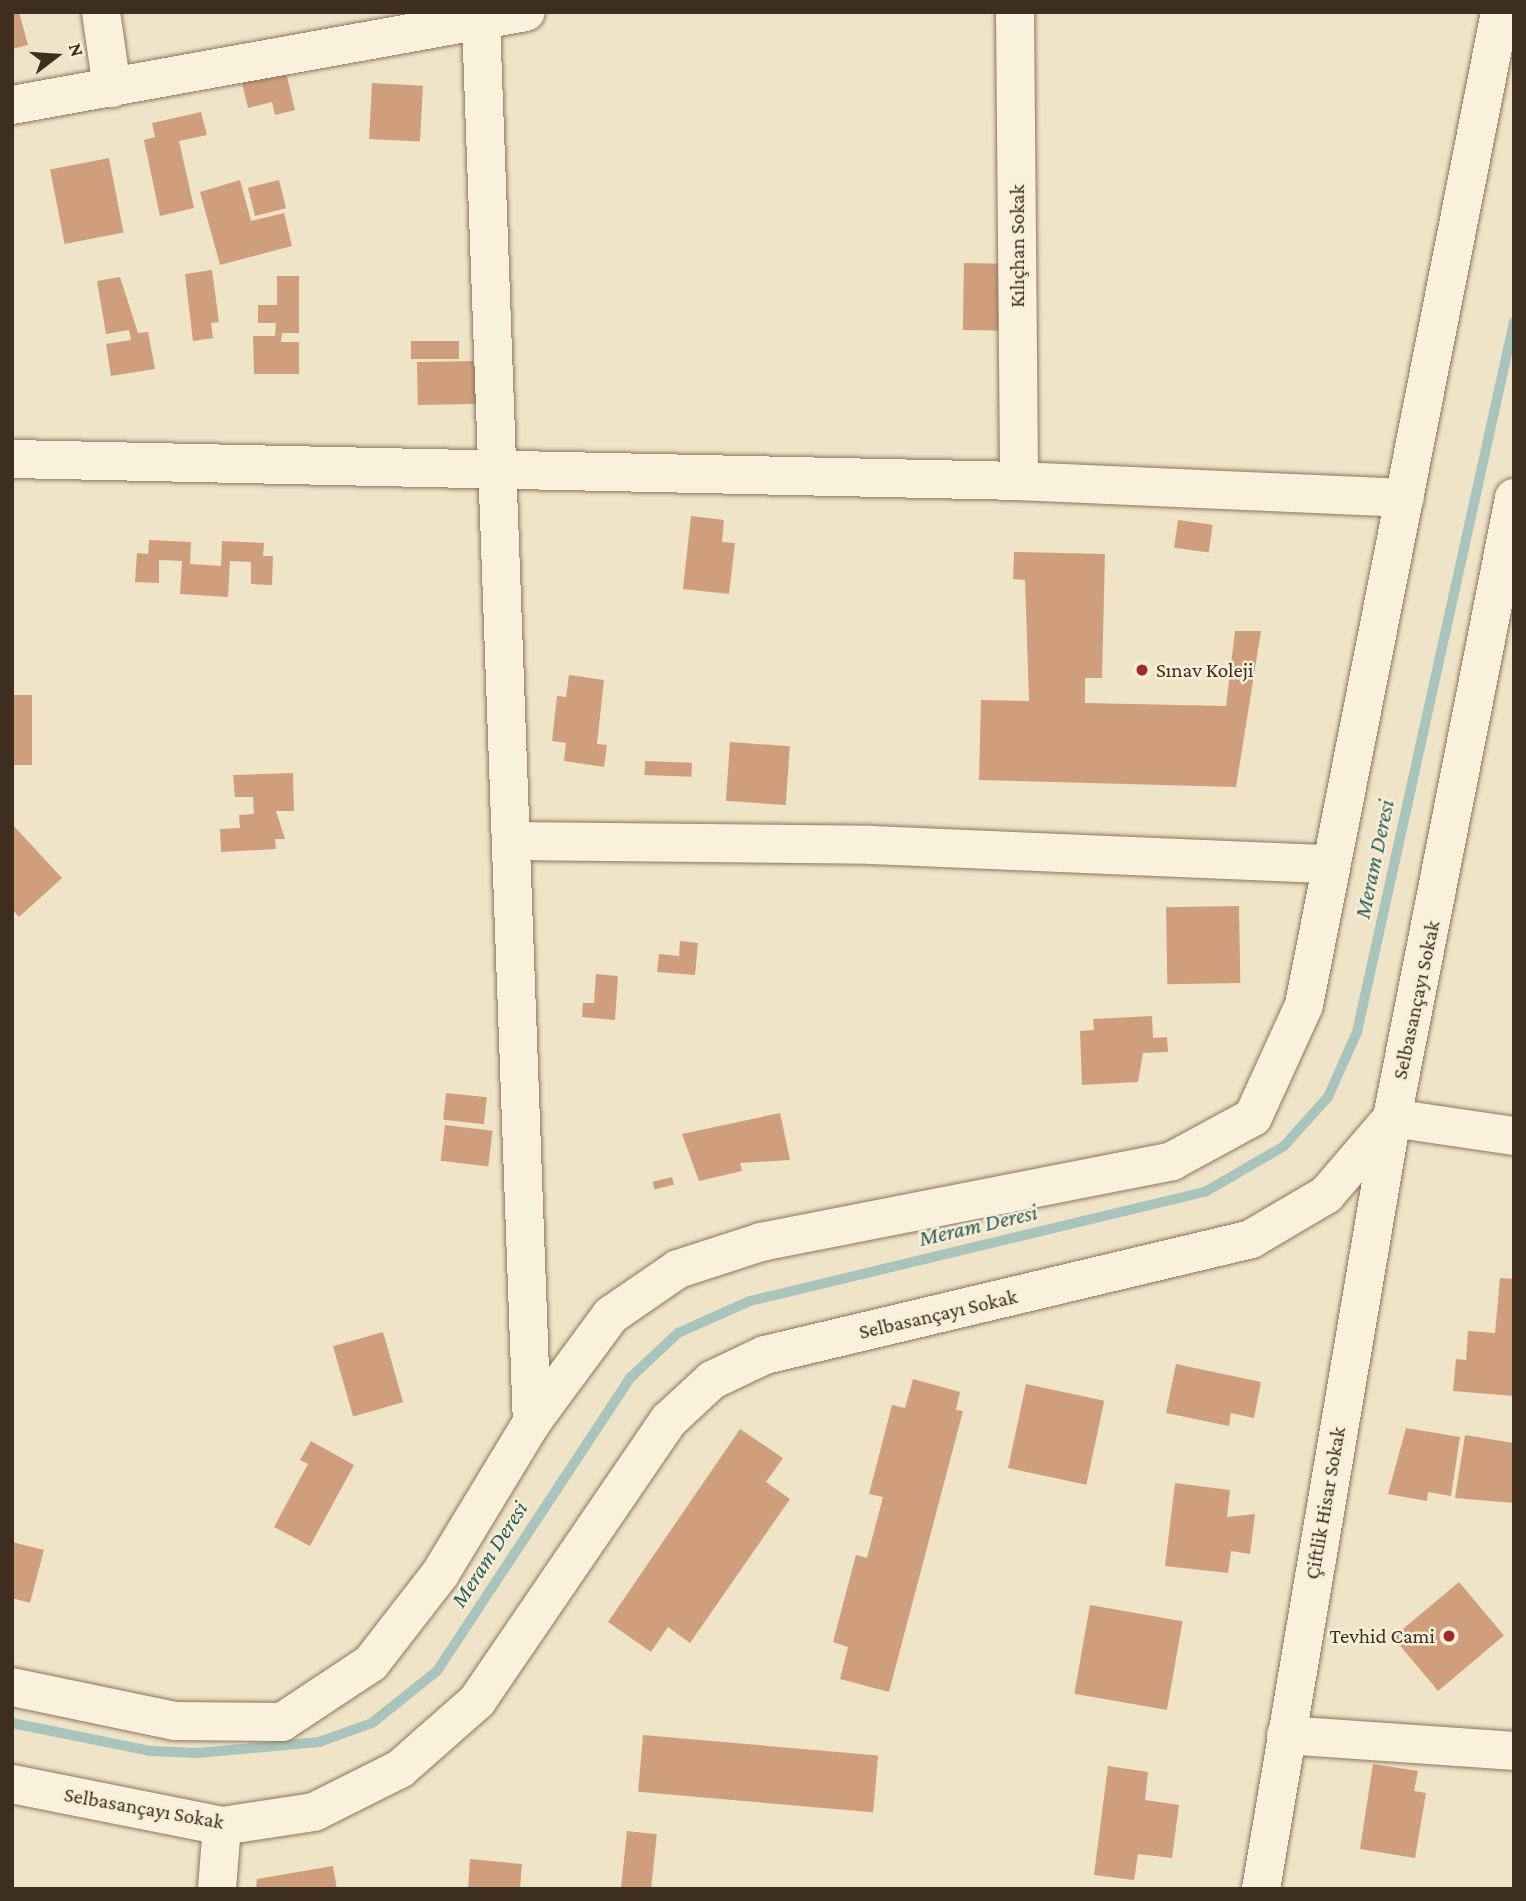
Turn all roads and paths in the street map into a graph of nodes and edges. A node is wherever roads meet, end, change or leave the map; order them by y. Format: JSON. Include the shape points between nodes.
{"nodes":[{"id":1,"x":101,"y":12,"type":"edge"},
{"id":2,"x":526,"y":12,"type":"edge"},
{"id":3,"x":1015,"y":12,"type":"edge"},
{"id":4,"x":1500,"y":12,"type":"edge"},
{"id":5,"x":481,"y":22,"type":"junction"},
{"id":6,"x":112,"y":88,"type":"junction"},
{"id":7,"x":12,"y":105,"type":"edge"},
{"id":8,"x":12,"y":459,"type":"edge"},
{"id":9,"x":501,"y":471,"type":"junction"},
{"id":10,"x":1018,"y":481,"type":"junction"},
{"id":11,"x":1405,"y":498,"type":"junction"},
{"id":12,"x":1514,"y":498,"type":"edge"},
{"id":13,"x":512,"y":841,"type":"junction"},
{"id":14,"x":1329,"y":864,"type":"junction"},
{"id":15,"x":1392,"y":1118,"type":"junction"},
{"id":16,"x":1514,"y":1136,"type":"edge"},
{"id":17,"x":532,"y":1422,"type":"junction"},
{"id":18,"x":12,"y":1687,"type":"edge"},
{"id":19,"x":1286,"y":1735,"type":"junction"},
{"id":20,"x":1514,"y":1751,"type":"edge"},
{"id":21,"x":12,"y":1784,"type":"edge"},
{"id":22,"x":222,"y":1826,"type":"junction"},
{"id":23,"x":217,"y":1889,"type":"edge"},
{"id":24,"x":1261,"y":1889,"type":"edge"}],
"edges":[{"from":1,"to":6,"type":"street"},
{"from":2,"to":5,"type":"street"},
{"from":3,"to":10,"type":"street","name":"Kılıçhan Sokak"},
{"from":4,"to":11,"type":"street"},
{"from":5,"to":6,"type":"street"},
{"from":5,"to":9,"type":"street"},
{"from":6,"to":7,"type":"street"},
{"from":8,"to":9,"type":"street"},
{"from":9,"to":10,"type":"street"},
{"from":9,"to":13,"type":"street"},
{"from":10,"to":11,"type":"street"},
{"from":11,"to":14,"type":"street"},
{"from":12,"to":15,"type":"street","name":"Selbasançayı Sokak"},
{"from":13,"to":14,"type":"street","via":[[871,845]]},
{"from":13,"to":17,"type":"street"},
{"from":14,"to":17,"type":"street","via":[[1304,1005],[1252,1117],[1172,1161],[761,1241],[678,1269],[611,1315]]},
{"from":15,"to":16,"type":"street"},
{"from":15,"to":19,"type":"street","name":"Çiftlik Hisar Sokak"},
{"from":15,"to":22,"type":"street","name":"Selbasançayı Sokak","via":[[1326,1195],[1251,1239],[765,1355],[712,1380],[669,1420],[477,1701],[387,1776],[314,1812]]},
{"from":17,"to":18,"type":"street","via":[[440,1574],[371,1664],[282,1722],[175,1721]]},
{"from":19,"to":20,"type":"street"},
{"from":19,"to":24,"type":"street","name":"Çiftlik Hisar Sokak"},
{"from":21,"to":22,"type":"street","name":"Selbasançayı Sokak"},
{"from":22,"to":23,"type":"street"}]}
